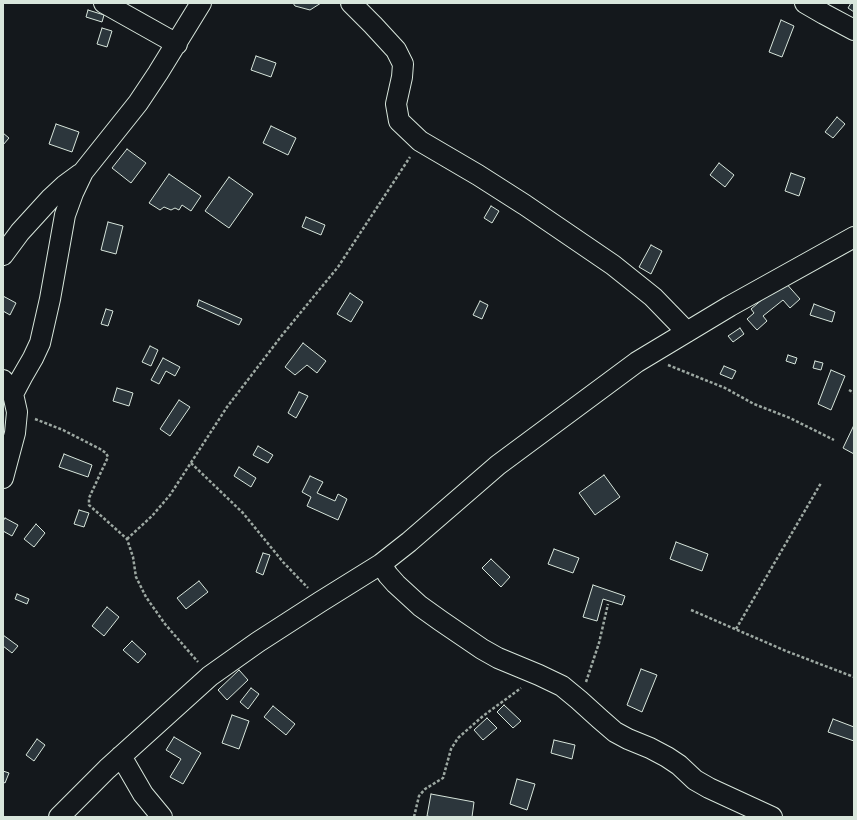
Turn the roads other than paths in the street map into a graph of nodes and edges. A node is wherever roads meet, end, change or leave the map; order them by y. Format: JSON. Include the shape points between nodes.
{"nodes":[{"id":1,"x":104,"y":3,"type":"edge"},
{"id":2,"x":201,"y":3,"type":"edge"},
{"id":3,"x":351,"y":3,"type":"edge"},
{"id":4,"x":805,"y":3,"type":"edge"},
{"id":5,"x":854,"y":30,"type":"edge"},
{"id":6,"x":176,"y":44,"type":"junction"},
{"id":7,"x":84,"y":172,"type":"junction"},
{"id":8,"x":854,"y":237,"type":"edge"},
{"id":9,"x":3,"y":255,"type":"edge"},
{"id":10,"x":687,"y":332,"type":"junction"},
{"id":11,"x":11,"y":396,"type":"edge"},
{"id":12,"x":3,"y":478,"type":"edge"},
{"id":13,"x":382,"y":564,"type":"junction"},
{"id":14,"x":121,"y":756,"type":"junction"},
{"id":15,"x":59,"y":817,"type":"edge"},
{"id":16,"x":162,"y":817,"type":"edge"},
{"id":17,"x":772,"y":817,"type":"edge"}],
"edges":[{"from":1,"to":6,"type":"street"},
{"from":2,"to":6,"type":"street"},
{"from":3,"to":10,"type":"street","via":[[396,50],[403,64],[396,104],[399,121],[420,141],[525,205],[613,265],[653,297]]},
{"from":4,"to":5,"type":"street"},
{"from":6,"to":7,"type":"street","via":[[138,103]]},
{"from":7,"to":9,"type":"street","via":[[65,184],[51,198]]},
{"from":7,"to":11,"type":"street","via":[[65,215],[40,343]]},
{"from":8,"to":10,"type":"street"},
{"from":10,"to":13,"type":"street","via":[[637,362],[498,465]]},
{"from":11,"to":12,"type":"street","via":[[15,433]]},
{"from":13,"to":14,"type":"street","via":[[258,642],[210,676]]},
{"from":13,"to":17,"type":"street","via":[[396,584],[420,606],[482,649],[562,686],[615,732],[667,757],[709,788]]},
{"from":14,"to":15,"type":"street"},
{"from":14,"to":16,"type":"street","via":[[143,794]]}]}
